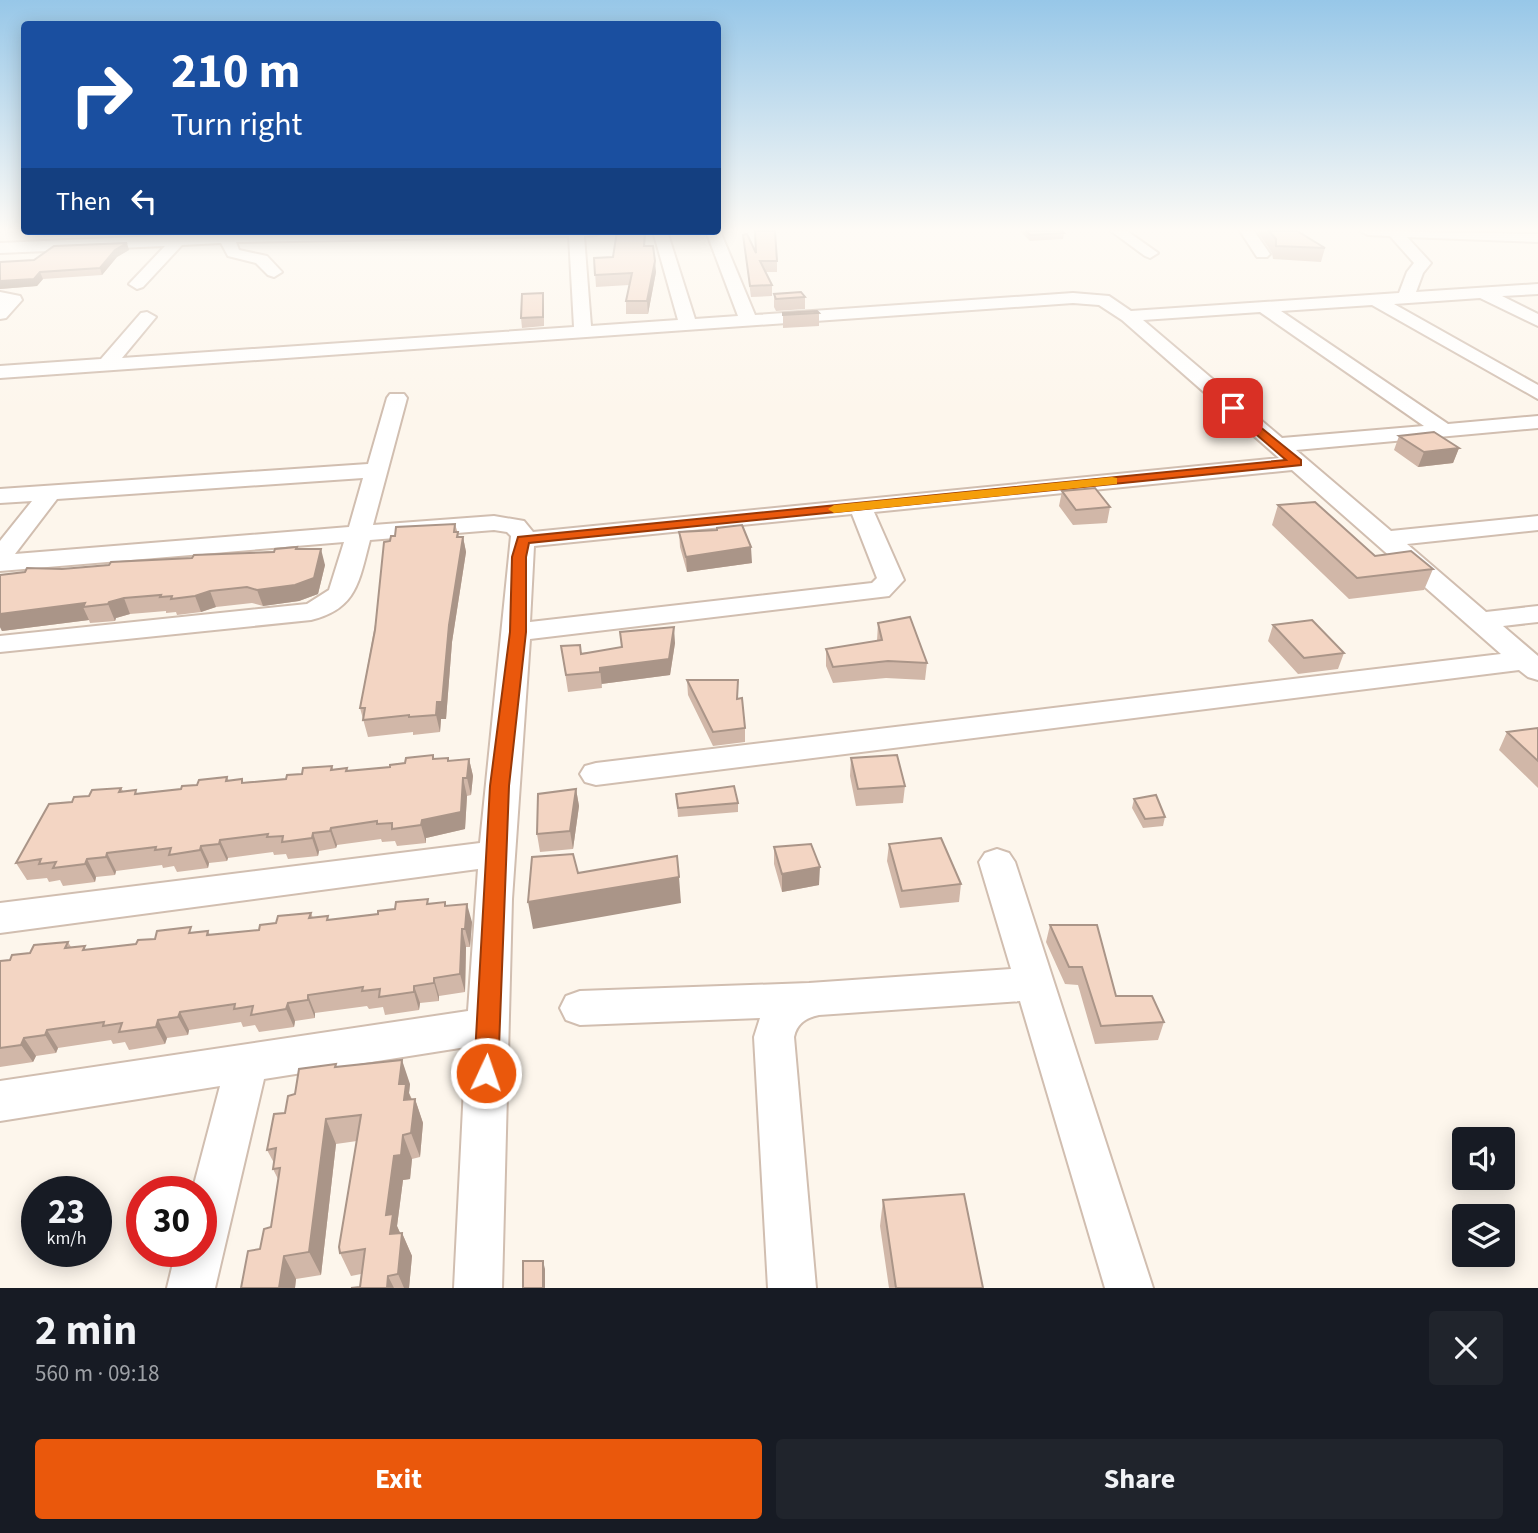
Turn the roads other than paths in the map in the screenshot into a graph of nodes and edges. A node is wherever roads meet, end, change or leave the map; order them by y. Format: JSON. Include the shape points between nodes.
{"nodes":[{"id":1,"x":580,"y":291,"type":"edge"},
{"id":2,"x":678,"y":291,"type":"edge"},
{"id":3,"x":737,"y":291,"type":"edge"},
{"id":4,"x":1408,"y":291,"type":"edge"},
{"id":5,"x":1509,"y":291,"type":"edge"},
{"id":6,"x":1483,"y":293,"type":"junction"},
{"id":7,"x":1406,"y":297,"type":"junction"},
{"id":8,"x":0,"y":298,"type":"edge"},
{"id":9,"x":1375,"y":300,"type":"junction"},
{"id":10,"x":1265,"y":308,"type":"junction"},
{"id":11,"x":0,"y":314,"type":"edge"},
{"id":12,"x":1128,"y":316,"type":"junction"},
{"id":13,"x":147,"y":317,"type":"dead end"},
{"id":14,"x":749,"y":321,"type":"junction"},
{"id":15,"x":1538,"y":321,"type":"edge"},
{"id":16,"x":689,"y":326,"type":"junction"},
{"id":17,"x":583,"y":333,"type":"junction"},
{"id":18,"x":106,"y":365,"type":"junction"},
{"id":19,"x":0,"y":372,"type":"edge"},
{"id":20,"x":1538,"y":393,"type":"edge"},
{"id":21,"x":397,"y":398,"type":"dead end"},
{"id":22,"x":1538,"y":422,"type":"edge"},
{"id":23,"x":1444,"y":430,"type":"junction"},
{"id":24,"x":1276,"y":445,"type":"junction"},
{"id":25,"x":1296,"y":463,"type":"junction"},
{"id":26,"x":376,"y":470,"type":"junction"},
{"id":27,"x":50,"y":493,"type":"junction"},
{"id":28,"x":0,"y":496,"type":"edge"},
{"id":29,"x":860,"y":506,"type":"junction"},
{"id":30,"x":1538,"y":523,"type":"edge"},
{"id":31,"x":358,"y":534,"type":"junction"},
{"id":32,"x":523,"y":540,"type":"junction"},
{"id":33,"x":1385,"y":540,"type":"junction"},
{"id":34,"x":0,"y":557,"type":"edge"},
{"id":35,"x":0,"y":563,"type":"edge"},
{"id":36,"x":1538,"y":614,"type":"edge"},
{"id":37,"x":1480,"y":621,"type":"junction"},
{"id":38,"x":518,"y":632,"type":"junction"},
{"id":39,"x":0,"y":644,"type":"edge"},
{"id":40,"x":1531,"y":666,"type":"edge"},
{"id":41,"x":596,"y":774,"type":"dead end"},
{"id":42,"x":496,"y":854,"type":"junction"},
{"id":43,"x":997,"y":862,"type":"dead end"},
{"id":44,"x":0,"y":918,"type":"edge"},
{"id":45,"x":1033,"y":984,"type":"junction"},
{"id":46,"x":819,"y":998,"type":"junction"},
{"id":47,"x":580,"y":1008,"type":"dead end"},
{"id":48,"x":488,"y":1027,"type":"junction"},
{"id":49,"x":247,"y":1063,"type":"junction"},
{"id":50,"x":0,"y":1101,"type":"edge"},
{"id":51,"x":217,"y":1182,"type":"edge"},
{"id":52,"x":196,"y":1267,"type":"edge"},
{"id":53,"x":191,"y":1288,"type":"edge"},
{"id":54,"x":478,"y":1288,"type":"edge"},
{"id":55,"x":792,"y":1288,"type":"edge"},
{"id":56,"x":1129,"y":1288,"type":"edge"}],
"edges":[{"from":1,"to":17,"type":"street"},
{"from":2,"to":16,"type":"street"},
{"from":3,"to":14,"type":"street"},
{"from":4,"to":7,"type":"street"},
{"from":5,"to":6,"type":"street"},
{"from":6,"to":7,"type":"street"},
{"from":6,"to":15,"type":"street"},
{"from":7,"to":9,"type":"street"},
{"from":8,"to":11,"type":"street","via":[[14,300]]},
{"from":9,"to":10,"type":"street"},
{"from":9,"to":20,"type":"street"},
{"from":10,"to":12,"type":"street"},
{"from":10,"to":23,"type":"street"},
{"from":12,"to":14,"type":"street","via":[[1112,304],[1084,298]]},
{"from":12,"to":24,"type":"street"},
{"from":13,"to":18,"type":"street"},
{"from":14,"to":16,"type":"street"},
{"from":16,"to":17,"type":"street"},
{"from":17,"to":18,"type":"street"},
{"from":18,"to":19,"type":"street"},
{"from":21,"to":26,"type":"street"},
{"from":22,"to":23,"type":"street"},
{"from":23,"to":24,"type":"street"},
{"from":24,"to":25,"type":"street"},
{"from":25,"to":29,"type":"street"},
{"from":25,"to":33,"type":"street"},
{"from":26,"to":27,"type":"street"},
{"from":26,"to":31,"type":"street"},
{"from":27,"to":28,"type":"street"},
{"from":27,"to":34,"type":"street"},
{"from":29,"to":32,"type":"street"},
{"from":29,"to":38,"type":"street","via":[[891,580],[880,590]]},
{"from":30,"to":33,"type":"street"},
{"from":31,"to":32,"type":"street","via":[[494,523],[515,526]]},
{"from":31,"to":35,"type":"street"},
{"from":31,"to":39,"type":"street","via":[[340,595],[327,607],[311,612]]},
{"from":32,"to":38,"type":"street"},
{"from":33,"to":37,"type":"street"},
{"from":36,"to":37,"type":"street"},
{"from":37,"to":40,"type":"street"},
{"from":38,"to":42,"type":"street","via":[[499,786]]},
{"from":40,"to":41,"type":"street"},
{"from":42,"to":44,"type":"street"},
{"from":42,"to":48,"type":"street"},
{"from":43,"to":45,"type":"street"},
{"from":45,"to":46,"type":"street"},
{"from":45,"to":56,"type":"street"},
{"from":46,"to":47,"type":"street"},
{"from":46,"to":55,"type":"street","via":[[785,1010],[775,1026]]},
{"from":48,"to":49,"type":"street"},
{"from":48,"to":54,"type":"street"},
{"from":49,"to":50,"type":"street"},
{"from":49,"to":51,"type":"street"},
{"from":52,"to":53,"type":"street"}]}
